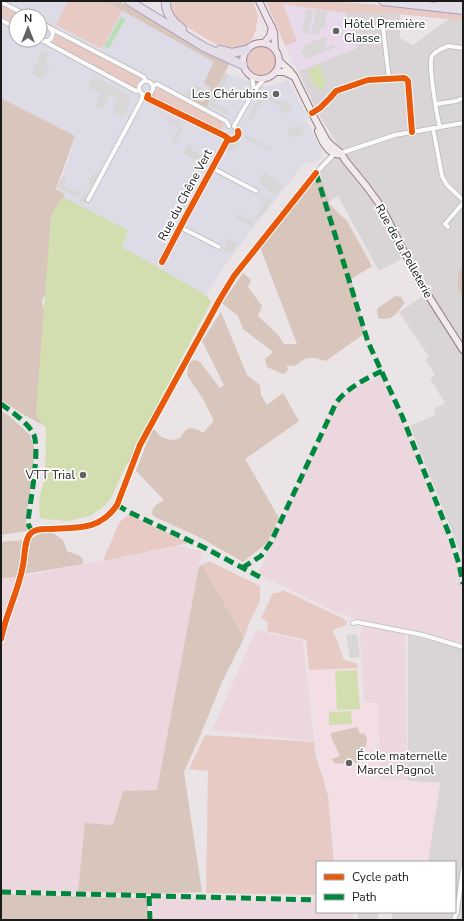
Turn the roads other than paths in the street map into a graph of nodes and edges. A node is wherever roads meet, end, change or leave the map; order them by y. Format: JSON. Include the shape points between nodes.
{"nodes":[{"id":1,"x":129,"y":1,"type":"edge"},
{"id":2,"x":166,"y":1,"type":"edge"},
{"id":3,"x":383,"y":1,"type":"edge"},
{"id":4,"x":439,"y":1,"type":"edge"},
{"id":5,"x":1,"y":2,"type":"edge"},
{"id":6,"x":260,"y":2,"type":"edge"},
{"id":7,"x":463,"y":4,"type":"edge"},
{"id":8,"x":13,"y":8,"type":"edge"},
{"id":9,"x":463,"y":10,"type":"edge"},
{"id":10,"x":382,"y":19,"type":"dead end"},
{"id":11,"x":49,"y":27,"type":"joint"},
{"id":12,"x":272,"y":27,"type":"junction"},
{"id":13,"x":48,"y":41,"type":"edge"},
{"id":14,"x":264,"y":43,"type":"junction"},
{"id":15,"x":48,"y":44,"type":"edge"},
{"id":16,"x":463,"y":48,"type":"edge"},
{"id":17,"x":275,"y":49,"type":"junction"},
{"id":18,"x":246,"y":50,"type":"junction"},
{"id":19,"x":279,"y":61,"type":"junction"},
{"id":20,"x":243,"y":65,"type":"junction"},
{"id":21,"x":276,"y":72,"type":"junction"},
{"id":22,"x":294,"y":76,"type":"junction"},
{"id":23,"x":252,"y":77,"type":"junction"},
{"id":24,"x":264,"y":79,"type":"junction"},
{"id":25,"x":389,"y":79,"type":"junction"},
{"id":26,"x":145,"y":81,"type":"junction"},
{"id":27,"x":153,"y":86,"type":"junction"},
{"id":28,"x":139,"y":90,"type":"junction"},
{"id":29,"x":254,"y":91,"type":"junction"},
{"id":30,"x":143,"y":94,"type":"junction"},
{"id":31,"x":148,"y":95,"type":"junction"},
{"id":32,"x":463,"y":98,"type":"edge"},
{"id":33,"x":436,"y":104,"type":"junction"},
{"id":34,"x":312,"y":113,"type":"junction"},
{"id":35,"x":463,"y":122,"type":"edge"},
{"id":36,"x":229,"y":126,"type":"junction"},
{"id":37,"x":234,"y":126,"type":"junction"},
{"id":38,"x":440,"y":127,"type":"junction"},
{"id":39,"x":433,"y":128,"type":"junction"},
{"id":40,"x":412,"y":132,"type":"junction"},
{"id":41,"x":226,"y":137,"type":"junction"},
{"id":42,"x":339,"y":154,"type":"junction"},
{"id":43,"x":212,"y":168,"type":"junction"},
{"id":44,"x":316,"y":173,"type":"dead end"},
{"id":45,"x":256,"y":191,"type":"dead end"},
{"id":46,"x":88,"y":200,"type":"dead end"},
{"id":47,"x":463,"y":201,"type":"edge"},
{"id":48,"x":180,"y":227,"type":"junction"},
{"id":49,"x":448,"y":227,"type":"dead end"},
{"id":50,"x":219,"y":247,"type":"dead end"},
{"id":51,"x":162,"y":262,"type":"dead end"},
{"id":52,"x":463,"y":350,"type":"edge"},
{"id":53,"x":353,"y":623,"type":"dead end"},
{"id":54,"x":463,"y":647,"type":"edge"},
{"id":55,"x":463,"y":868,"type":"edge"},
{"id":56,"x":457,"y":904,"type":"edge"}],
"edges":[{"from":1,"to":20,"type":"highway","via":[[204,47]]},
{"from":2,"to":18,"type":"highway","via":[[166,9],[172,20],[187,33],[220,50],[232,53]]},
{"from":3,"to":9,"type":"highway"},
{"from":4,"to":7,"type":"highway"},
{"from":5,"to":8,"type":"street"},
{"from":6,"to":12,"type":"main road"},
{"from":10,"to":25,"type":"street"},
{"from":11,"to":13,"type":"street","via":[[53,31]]},
{"from":11,"to":26,"type":"street","via":[[144,77]]},
{"from":12,"to":14,"type":"main road","via":[[270,36]]},
{"from":12,"to":17,"type":"main road"},
{"from":14,"to":17,"type":"main road"},
{"from":14,"to":18,"type":"main road","via":[[254,44]]},
{"from":15,"to":28,"type":"street","via":[[136,91]]},
{"from":16,"to":33,"type":"street","via":[[448,46],[431,58]]},
{"from":17,"to":19,"type":"main road"},
{"from":18,"to":20,"type":"main road"},
{"from":19,"to":21,"type":"main road"},
{"from":19,"to":22,"type":"main road","name":"Rue de la Pelleterie"},
{"from":20,"to":23,"type":"main road"},
{"from":21,"to":22,"type":"main road"},
{"from":21,"to":24,"type":"main road"},
{"from":22,"to":34,"type":"main road","name":"Rue de la Pelleterie"},
{"from":23,"to":24,"type":"main road"},
{"from":23,"to":29,"type":"street"},
{"from":24,"to":29,"type":"street"},
{"from":25,"to":34,"type":"street","via":[[368,80],[336,91]]},
{"from":25,"to":40,"type":"street","via":[[404,78],[408,81]]},
{"from":26,"to":27,"type":"street"},
{"from":26,"to":28,"type":"street","via":[[140,83]]},
{"from":27,"to":31,"type":"street","via":[[152,92]]},
{"from":27,"to":36,"type":"street","via":[[157,84],[226,121]]},
{"from":28,"to":30,"type":"street"},
{"from":29,"to":37,"type":"street"},
{"from":30,"to":31,"type":"street"},
{"from":30,"to":46,"type":"street"},
{"from":31,"to":41,"type":"street","via":[[147,98]]},
{"from":32,"to":33,"type":"street"},
{"from":33,"to":38,"type":"street"},
{"from":34,"to":42,"type":"main road","name":"Rue de la Pelleterie","via":[[327,149]]},
{"from":35,"to":38,"type":"street"},
{"from":36,"to":37,"type":"street"},
{"from":36,"to":41,"type":"street","via":[[225,129]]},
{"from":37,"to":41,"type":"street","via":[[238,136],[232,140]]},
{"from":38,"to":39,"type":"street"},
{"from":39,"to":40,"type":"street"},
{"from":39,"to":47,"type":"street","via":[[442,176]]},
{"from":40,"to":42,"type":"street","via":[[395,135]]},
{"from":41,"to":43,"type":"street","name":"Rue du Chêne Vert"},
{"from":42,"to":44,"type":"street"},
{"from":42,"to":52,"type":"main road","name":"Rue de la Pelleterie","via":[[380,205],[419,281]]},
{"from":43,"to":45,"type":"street"},
{"from":43,"to":48,"type":"street","name":"Rue du Chêne Vert"},
{"from":47,"to":49,"type":"street","via":[[445,224]]},
{"from":48,"to":50,"type":"street"},
{"from":48,"to":51,"type":"street","name":"Rue du Chêne Vert"},
{"from":53,"to":54,"type":"street","via":[[423,635]]},
{"from":55,"to":56,"type":"street"}]}
